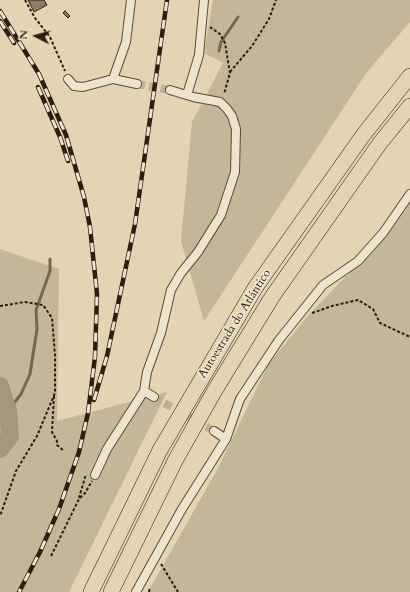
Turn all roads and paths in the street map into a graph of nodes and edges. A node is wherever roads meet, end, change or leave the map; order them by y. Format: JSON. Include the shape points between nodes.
{"nodes":[{"id":1,"x":25,"y":0,"type":"edge"},
{"id":2,"x":132,"y":0,"type":"edge"},
{"id":3,"x":204,"y":0,"type":"edge"},
{"id":4,"x":276,"y":0,"type":"edge"},
{"id":5,"x":203,"y":25,"type":"junction"},
{"id":6,"x":230,"y":73,"type":"junction"},
{"id":7,"x":410,"y":76,"type":"edge"},
{"id":8,"x":68,"y":79,"type":"joint"},
{"id":9,"x":113,"y":79,"type":"junction"},
{"id":10,"x":137,"y":84,"type":"tunnel mouth"},
{"id":11,"x":170,"y":90,"type":"tunnel mouth"},
{"id":12,"x":190,"y":96,"type":"junction"},
{"id":13,"x":220,"y":102,"type":"junction"},
{"id":14,"x":410,"y":106,"type":"edge"},
{"id":15,"x":410,"y":194,"type":"edge"},
{"id":16,"x":0,"y":306,"type":"edge"},
{"id":17,"x":300,"y":315,"type":"junction"},
{"id":18,"x":410,"y":337,"type":"edge"},
{"id":19,"x":144,"y":391,"type":"junction"},
{"id":20,"x":54,"y":393,"type":"junction"},
{"id":21,"x":154,"y":397,"type":"tunnel mouth"},
{"id":22,"x":214,"y":432,"type":"tunnel mouth"},
{"id":23,"x":226,"y":439,"type":"junction"},
{"id":24,"x":64,"y":451,"type":"dead end"},
{"id":25,"x":88,"y":470,"type":"dead end"},
{"id":26,"x":95,"y":475,"type":"joint"},
{"id":27,"x":78,"y":499,"type":"junction"},
{"id":28,"x":0,"y":516,"type":"edge"},
{"id":29,"x":51,"y":556,"type":"dead end"},
{"id":30,"x":156,"y":556,"type":"junction"},
{"id":31,"x":91,"y":592,"type":"edge"},
{"id":32,"x":111,"y":592,"type":"edge"},
{"id":33,"x":136,"y":592,"type":"edge"},
{"id":34,"x":178,"y":592,"type":"edge"}],
"edges":[{"from":1,"to":8,"type":"path","via":[[50,37]]},
{"from":2,"to":9,"type":"street","via":[[126,42]]},
{"from":3,"to":5,"type":"street"},
{"from":4,"to":6,"type":"path","via":[[269,19],[252,46]]},
{"from":5,"to":6,"type":"path","via":[[220,34],[225,43]]},
{"from":5,"to":12,"type":"street"},
{"from":6,"to":13,"type":"path"},
{"from":7,"to":31,"type":"highway","name":"Autoestrada do Atlántico","via":[[364,134],[255,288],[160,450]]},
{"from":8,"to":9,"type":"street","via":[[74,86],[83,87]]},
{"from":9,"to":10,"type":"street"},
{"from":11,"to":12,"type":"street"},
{"from":12,"to":13,"type":"street"},
{"from":13,"to":19,"type":"street","via":[[232,116],[236,129],[235,172],[221,214],[171,290],[161,333],[147,372]]},
{"from":14,"to":32,"type":"highway","name":"Autoestrada do Atlántico","via":[[380,143],[272,297],[176,459]]},
{"from":15,"to":17,"type":"street","via":[[383,233],[358,261],[323,285]]},
{"from":16,"to":20,"type":"path","via":[[34,302],[43,305],[52,318],[55,355]]},
{"from":17,"to":18,"type":"path","via":[[358,300],[373,309],[380,323]]},
{"from":17,"to":23,"type":"street","via":[[256,372],[240,399]]},
{"from":19,"to":21,"type":"street"},
{"from":19,"to":26,"type":"street","via":[[107,449]]},
{"from":20,"to":24,"type":"path","via":[[52,432],[57,445]]},
{"from":20,"to":28,"type":"path","via":[[37,436],[16,471]]},
{"from":22,"to":23,"type":"street"},
{"from":23,"to":30,"type":"street"},
{"from":25,"to":27,"type":"path"},
{"from":26,"to":27,"type":"path","via":[[85,493]]},
{"from":27,"to":29,"type":"path"},
{"from":30,"to":33,"type":"street"},
{"from":30,"to":34,"type":"path"}]}
